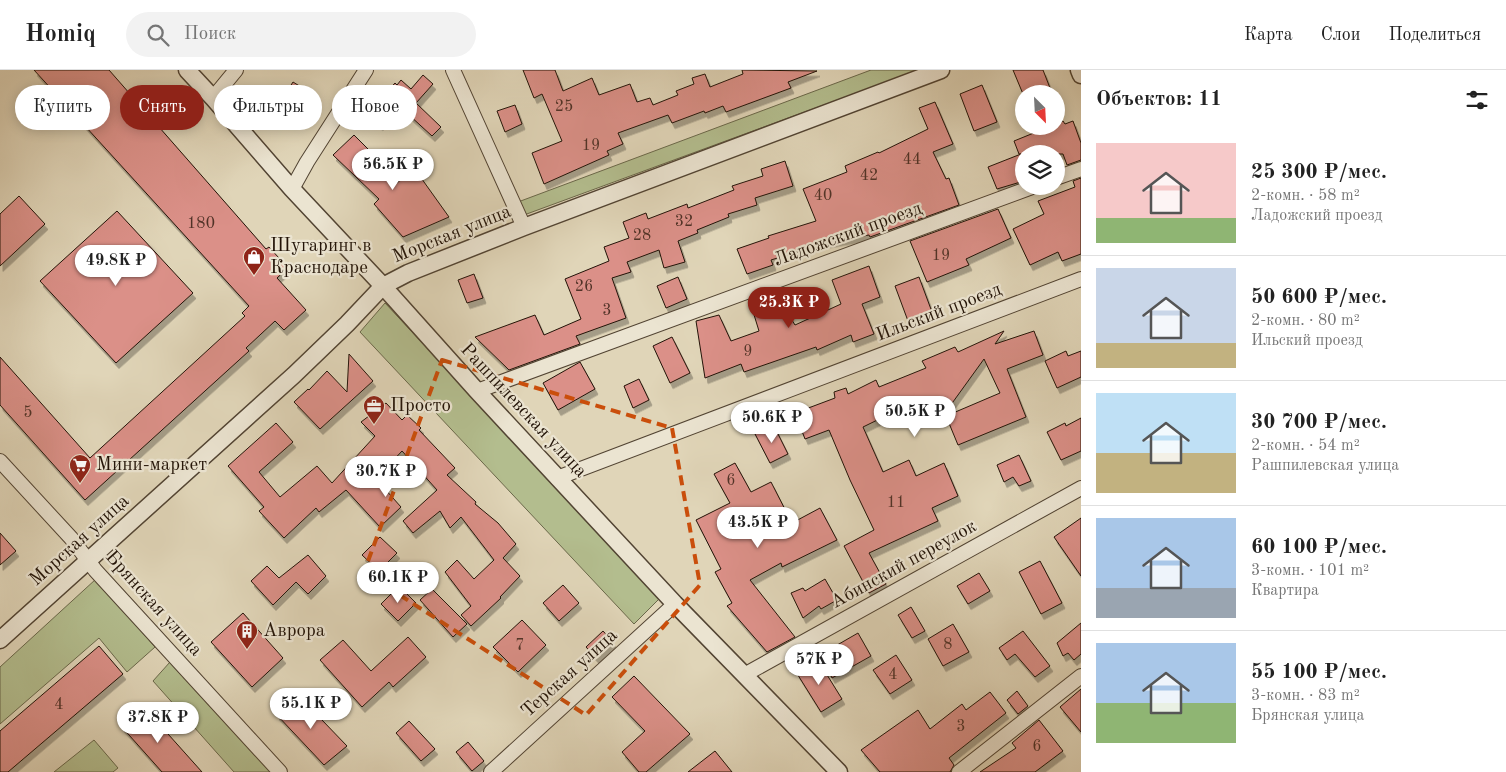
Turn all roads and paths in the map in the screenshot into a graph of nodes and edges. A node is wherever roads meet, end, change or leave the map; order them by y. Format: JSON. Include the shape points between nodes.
{"nodes":[{"id":1,"x":186,"y":70,"type":"edge"},
{"id":2,"x":236,"y":70,"type":"edge"},
{"id":3,"x":366,"y":70,"type":"edge"},
{"id":4,"x":452,"y":70,"type":"edge"},
{"id":5,"x":941,"y":70,"type":"edge"},
{"id":6,"x":1079,"y":70,"type":"edge"},
{"id":7,"x":1081,"y":75,"type":"edge"},
{"id":8,"x":213,"y":98,"type":"junction"},
{"id":9,"x":1081,"y":169,"type":"edge"},
{"id":10,"x":1065,"y":175,"type":"edge"},
{"id":11,"x":292,"y":189,"type":"junction"},
{"id":12,"x":1015,"y":193,"type":"edge"},
{"id":13,"x":524,"y":227,"type":"junction"},
{"id":14,"x":1081,"y":279,"type":"edge"},
{"id":15,"x":383,"y":286,"type":"junction"},
{"id":16,"x":477,"y":392,"type":"junction"},
{"id":17,"x":0,"y":461,"type":"edge"},
{"id":18,"x":557,"y":478,"type":"junction"},
{"id":19,"x":1081,"y":488,"type":"edge"},
{"id":20,"x":89,"y":560,"type":"junction"},
{"id":21,"x":675,"y":604,"type":"junction"},
{"id":22,"x":0,"y":640,"type":"edge"},
{"id":23,"x":744,"y":675,"type":"junction"},
{"id":24,"x":1081,"y":676,"type":"edge"},
{"id":25,"x":280,"y":772,"type":"edge"},
{"id":26,"x":491,"y":772,"type":"edge"},
{"id":27,"x":839,"y":772,"type":"edge"},
{"id":28,"x":959,"y":772,"type":"edge"}],
"edges":[{"from":1,"to":8,"type":"street","name":"Рашпилевская улица"},
{"from":2,"to":8,"type":"street"},
{"from":3,"to":11,"type":"street"},
{"from":4,"to":13,"type":"street"},
{"from":5,"to":13,"type":"street","name":"Морская улица"},
{"from":6,"to":7,"type":"street"},
{"from":8,"to":11,"type":"street","name":"Рашпилевская улица"},
{"from":9,"to":10,"type":"street"},
{"from":11,"to":15,"type":"street","name":"Рашпилевская улица"},
{"from":12,"to":16,"type":"street","name":"Ладожский проезд"},
{"from":13,"to":15,"type":"street","name":"Морская улица"},
{"from":14,"to":18,"type":"street","name":"Ильский проезд"},
{"from":15,"to":16,"type":"street","name":"Рашпилевская улица"},
{"from":15,"to":20,"type":"street","name":"Морская улица","via":[[294,375]]},
{"from":16,"to":18,"type":"street","name":"Рашпилевская улица"},
{"from":17,"to":20,"type":"street","name":"Брянская улица"},
{"from":18,"to":21,"type":"street","name":"Рашпилевская улица"},
{"from":19,"to":23,"type":"street","name":"Абинский переулок"},
{"from":20,"to":22,"type":"street","name":"Морская улица"},
{"from":20,"to":25,"type":"street","name":"Брянская улица"},
{"from":21,"to":23,"type":"street","name":"Рашпилевская улица"},
{"from":21,"to":26,"type":"street","name":"Терская улица"},
{"from":23,"to":27,"type":"street","name":"Рашпилевская улица"},
{"from":24,"to":28,"type":"street"}]}
